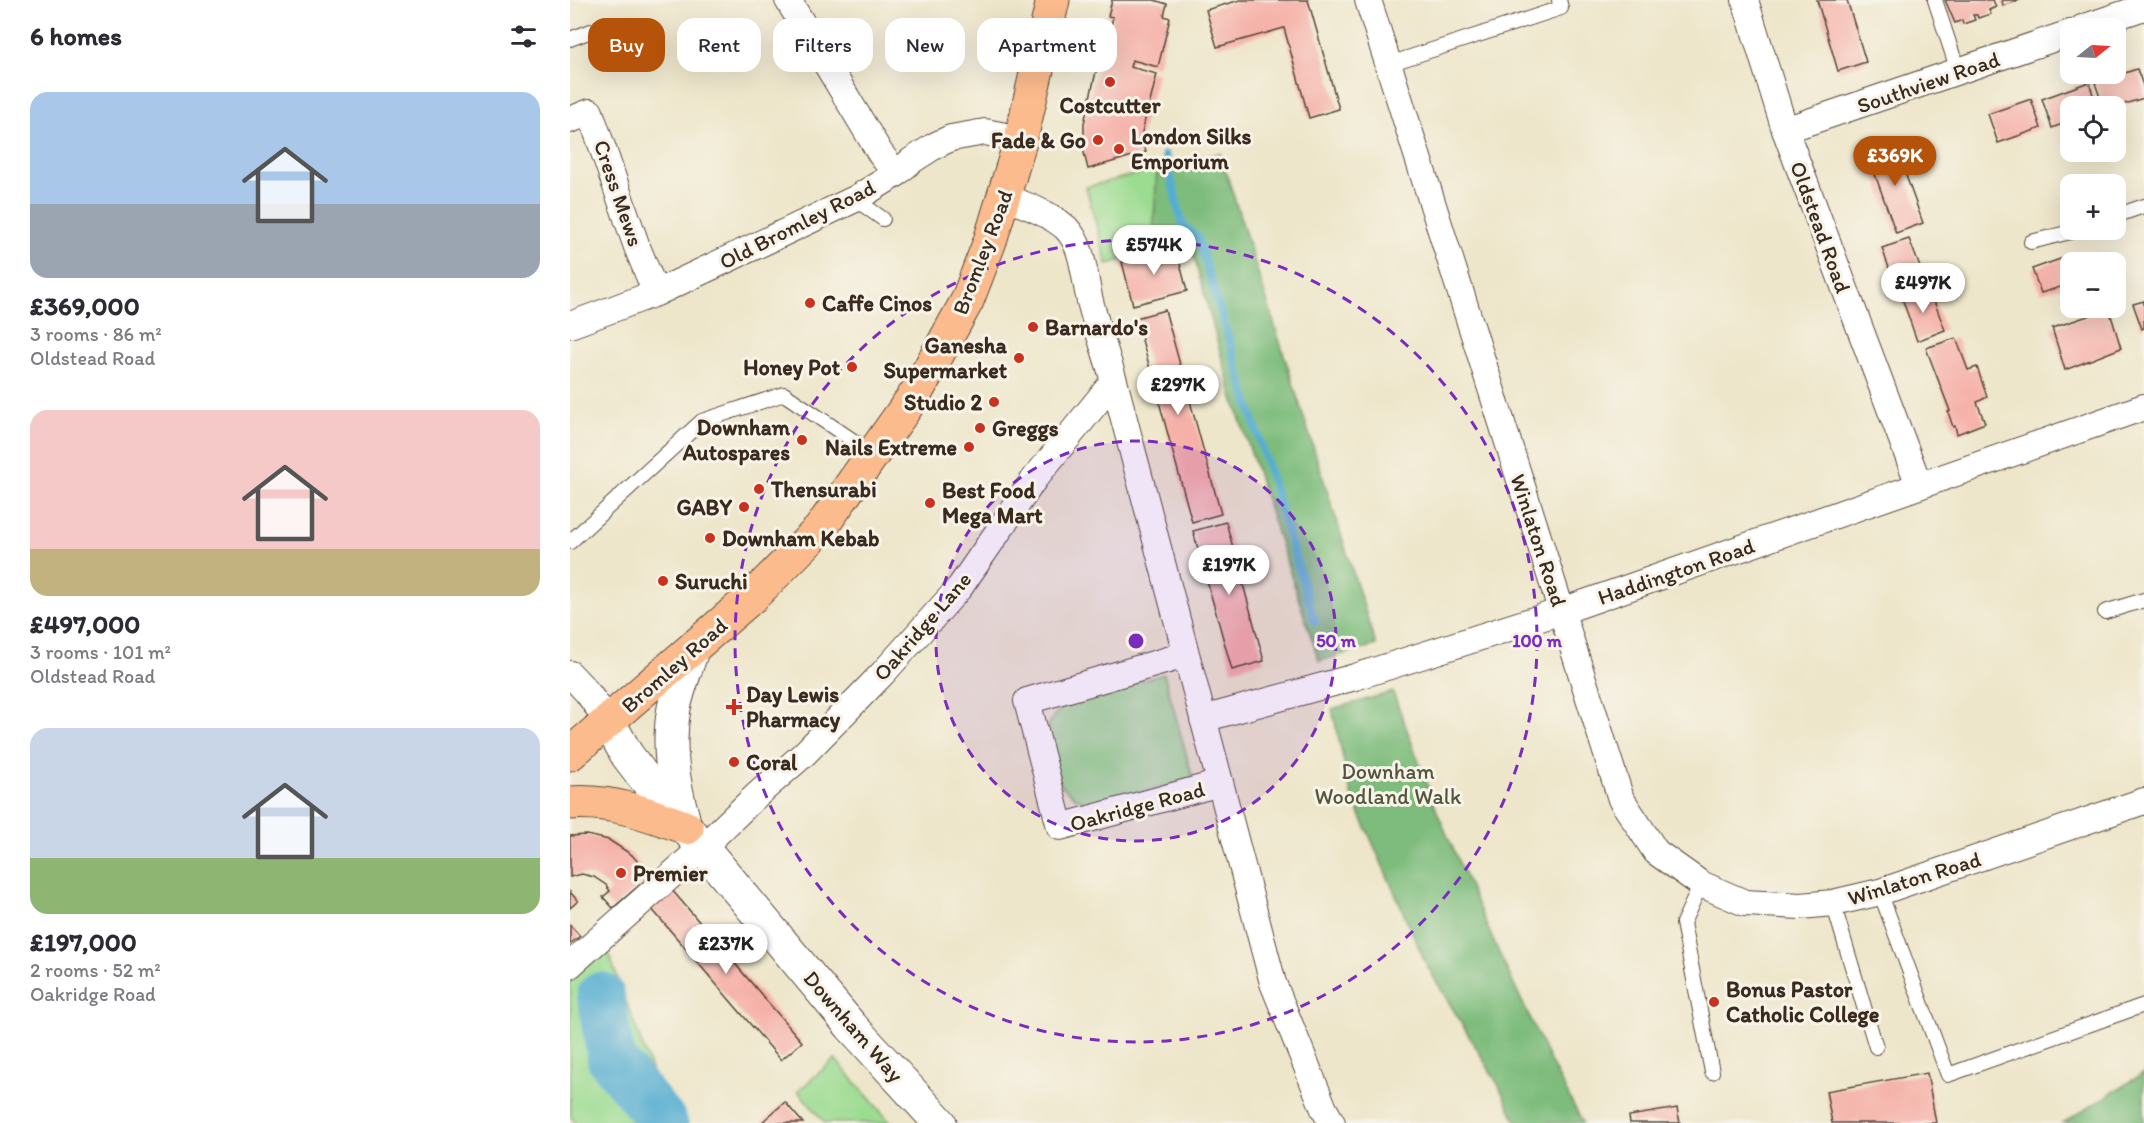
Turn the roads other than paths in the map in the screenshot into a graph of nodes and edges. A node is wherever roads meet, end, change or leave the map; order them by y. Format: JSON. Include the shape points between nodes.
{"nodes":[{"id":1,"x":1053,"y":0,"type":"edge"},
{"id":2,"x":1368,"y":0,"type":"edge"},
{"id":3,"x":1559,"y":0,"type":"edge"},
{"id":4,"x":1745,"y":0,"type":"edge"},
{"id":5,"x":1935,"y":0,"type":"edge"},
{"id":6,"x":790,"y":1,"type":"edge"},
{"id":7,"x":2144,"y":7,"type":"edge"},
{"id":8,"x":2112,"y":18,"type":"edge"},
{"id":9,"x":588,"y":32,"type":"edge"},
{"id":10,"x":2060,"y":36,"type":"edge"},
{"id":11,"x":570,"y":39,"type":"edge"},
{"id":12,"x":1389,"y":64,"type":"junction"},
{"id":13,"x":1958,"y":71,"type":"junction"},
{"id":14,"x":570,"y":120,"type":"edge"},
{"id":15,"x":1785,"y":130,"type":"junction"},
{"id":16,"x":1022,"y":139,"type":"junction"},
{"id":17,"x":896,"y":174,"type":"junction"},
{"id":18,"x":1004,"y":197,"type":"junction"},
{"id":19,"x":855,"y":199,"type":"junction"},
{"id":20,"x":2144,"y":206,"type":"edge"},
{"id":21,"x":2126,"y":212,"type":"edge"},
{"id":22,"x":883,"y":219,"type":"dead end"},
{"id":23,"x":2060,"y":235,"type":"edge"},
{"id":24,"x":2031,"y":242,"type":"dead end"},
{"id":25,"x":656,"y":293,"type":"junction"},
{"id":26,"x":570,"y":325,"type":"edge"},
{"id":27,"x":1114,"y":381,"type":"junction"},
{"id":28,"x":2144,"y":407,"type":"edge"},
{"id":29,"x":873,"y":454,"type":"junction"},
{"id":30,"x":1919,"y":485,"type":"junction"},
{"id":31,"x":570,"y":542,"type":"edge"},
{"id":32,"x":2144,"y":600,"type":"edge"},
{"id":33,"x":1562,"y":611,"type":"junction"},
{"id":34,"x":2105,"y":612,"type":"dead end"},
{"id":35,"x":692,"y":650,"type":"junction"},
{"id":36,"x":1185,"y":655,"type":"junction"},
{"id":37,"x":570,"y":674,"type":"edge"},
{"id":38,"x":1203,"y":719,"type":"junction"},
{"id":39,"x":608,"y":722,"type":"junction"},
{"id":40,"x":570,"y":754,"type":"edge"},
{"id":41,"x":1220,"y":783,"type":"junction"},
{"id":42,"x":2144,"y":801,"type":"edge"},
{"id":43,"x":570,"y":803,"type":"edge"},
{"id":44,"x":695,"y":838,"type":"junction"},
{"id":45,"x":1701,"y":884,"type":"junction"},
{"id":46,"x":1880,"y":892,"type":"junction"},
{"id":47,"x":1833,"y":903,"type":"junction"},
{"id":48,"x":570,"y":965,"type":"edge"},
{"id":49,"x":2144,"y":1005,"type":"edge"},
{"id":50,"x":1876,"y":1047,"type":"dead end"},
{"id":51,"x":1712,"y":1072,"type":"dead end"},
{"id":52,"x":940,"y":1123,"type":"edge"},
{"id":53,"x":1332,"y":1123,"type":"edge"}],
"edges":[{"from":1,"to":16,"type":"main road","name":"Bromley Road"},
{"from":2,"to":12,"type":"street","name":"Winlaton Road"},
{"from":3,"to":12,"type":"lane","via":[[1561,8]]},
{"from":4,"to":15,"type":"street","name":"Oldstead Road"},
{"from":5,"to":13,"type":"lane"},
{"from":6,"to":17,"type":"street"},
{"from":7,"to":8,"type":"street"},
{"from":9,"to":11,"type":"lane"},
{"from":10,"to":13,"type":"street","name":"Southview Road"},
{"from":12,"to":33,"type":"street","name":"Winlaton Road"},
{"from":13,"to":15,"type":"street","name":"Southview Road"},
{"from":14,"to":25,"type":"street","name":"Cress Mews","via":[[590,112]]},
{"from":15,"to":30,"type":"street","name":"Oldstead Road"},
{"from":16,"to":17,"type":"street","name":"Old Bromley Road","via":[[985,132],[951,138]]},
{"from":16,"to":18,"type":"main road","name":"Bromley Road"},
{"from":17,"to":19,"type":"street","name":"Old Bromley Road"},
{"from":18,"to":27,"type":"street","name":"Oakridge Road","via":[[1051,218],[1074,238]]},
{"from":18,"to":29,"type":"main road","name":"Bromley Road","via":[[968,300],[916,393]]},
{"from":19,"to":22,"type":"lane"},
{"from":19,"to":25,"type":"street","name":"Old Bromley Road"},
{"from":20,"to":21,"type":"lane"},
{"from":23,"to":24,"type":"lane"},
{"from":25,"to":26,"type":"street","name":"Old Bromley Road"},
{"from":27,"to":36,"type":"street","name":"Oakridge Road"},
{"from":27,"to":44,"type":"street","name":"Oakridge Lane","via":[[1035,478],[960,587],[883,673],[804,754],[757,795]]},
{"from":28,"to":30,"type":"street","name":"Haddington Road"},
{"from":29,"to":31,"type":"lane","via":[[784,394],[702,421]]},
{"from":29,"to":35,"type":"main road","name":"Bromley Road","via":[[820,529]]},
{"from":30,"to":33,"type":"street","name":"Haddington Road"},
{"from":32,"to":34,"type":"lane"},
{"from":33,"to":38,"type":"street","name":"Haddington Road","via":[[1333,684]]},
{"from":33,"to":45,"type":"street","name":"Winlaton Road","via":[[1621,799],[1656,852]]},
{"from":35,"to":39,"type":"main road","name":"Bromley Road"},
{"from":35,"to":44,"type":"street","via":[[674,708],[671,741],[672,773]]},
{"from":36,"to":38,"type":"street","name":"Oakridge Road"},
{"from":36,"to":41,"type":"street","name":"Oakridge Road","via":[[1027,701],[1060,827]]},
{"from":37,"to":39,"type":"street","name":"Downham Way"},
{"from":38,"to":41,"type":"street","name":"Oakridge Road"},
{"from":39,"to":40,"type":"main road","name":"Bromley Road"},
{"from":39,"to":44,"type":"street","name":"Downham Way","via":[[634,765]]},
{"from":41,"to":53,"type":"street","name":"Oakridge Road","via":[[1273,983]]},
{"from":42,"to":46,"type":"street","name":"Winlaton Road"},
{"from":43,"to":44,"type":"main road","via":[[595,803],[647,813]]},
{"from":44,"to":48,"type":"street","name":"Oakridge Lane"},
{"from":44,"to":52,"type":"street","name":"Downham Way","via":[[851,1026]]},
{"from":45,"to":47,"type":"street","name":"Winlaton Road","via":[[1745,903]]},
{"from":45,"to":51,"type":"lane","via":[[1683,923]]},
{"from":46,"to":47,"type":"street","name":"Winlaton Road"},
{"from":46,"to":49,"type":"lane","via":[[1948,1075]]},
{"from":47,"to":50,"type":"lane"}]}
